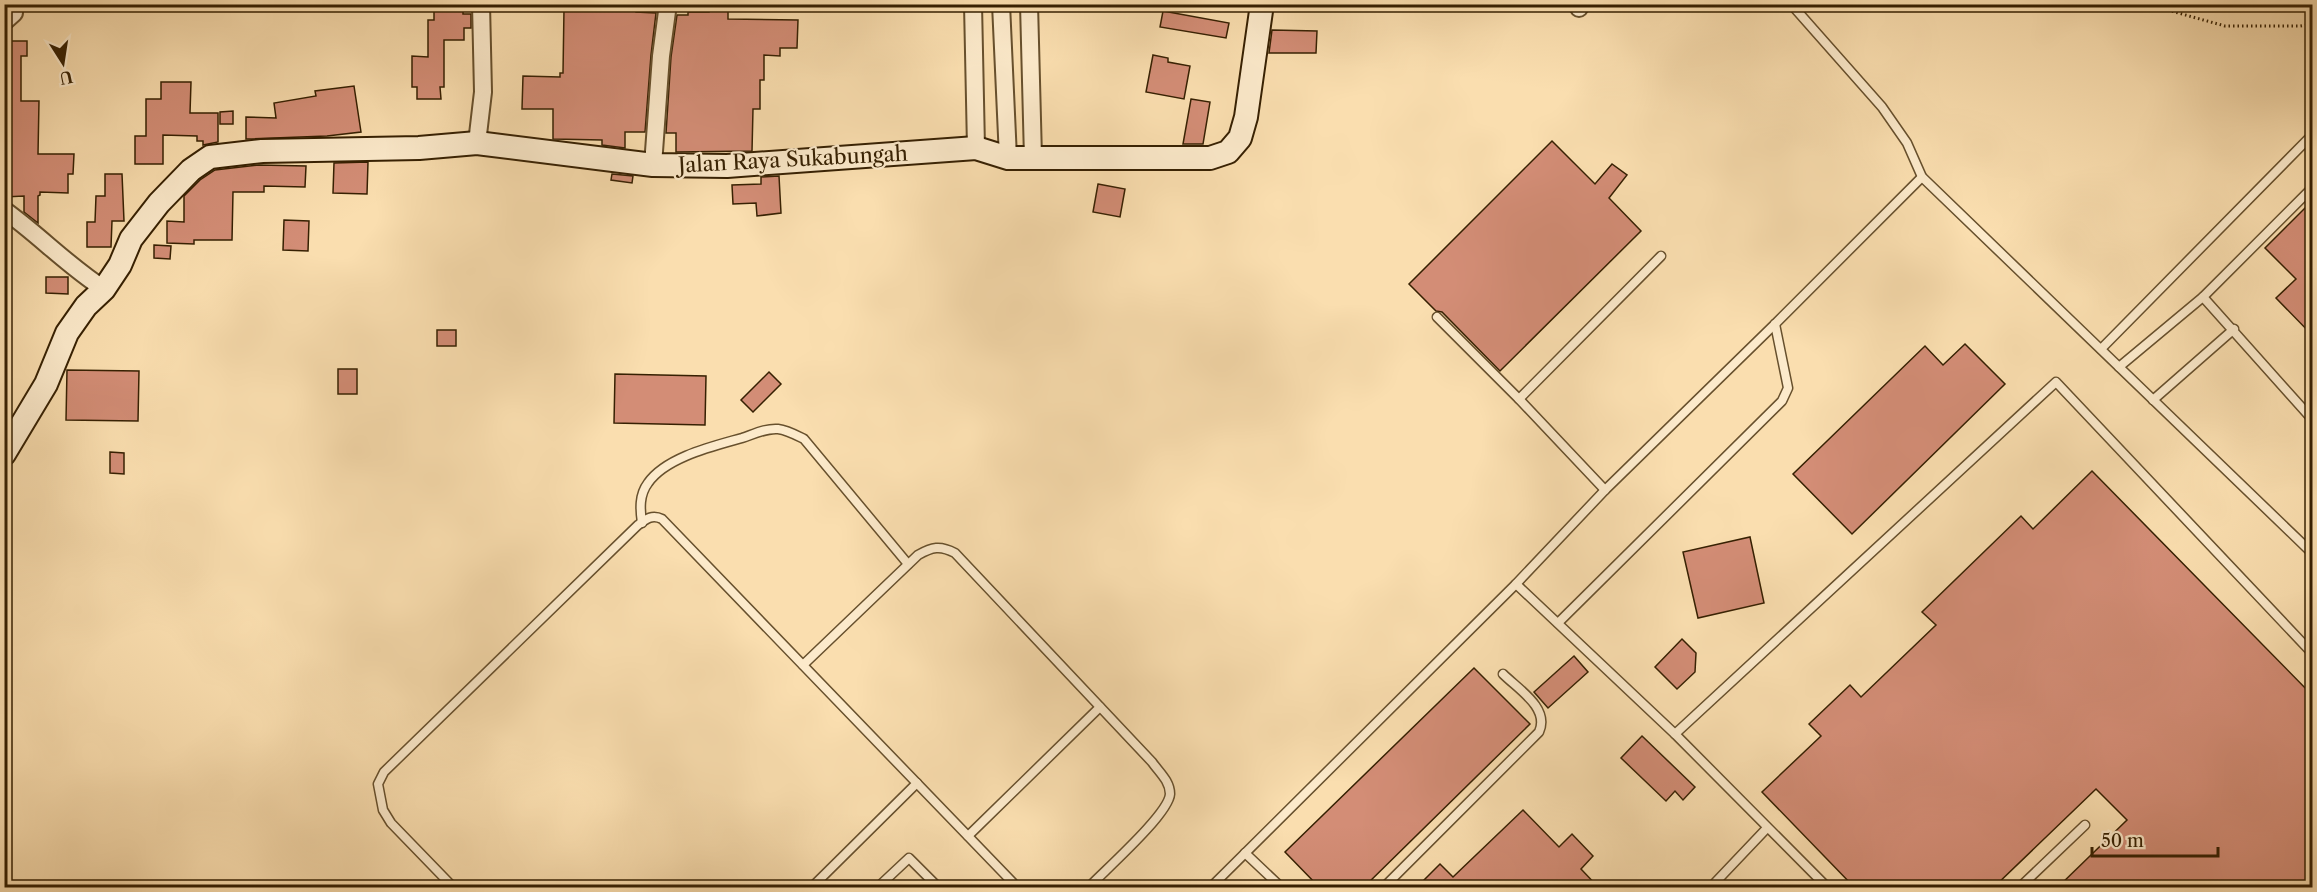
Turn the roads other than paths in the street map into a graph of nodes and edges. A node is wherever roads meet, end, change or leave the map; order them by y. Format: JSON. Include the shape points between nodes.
{"nodes":[{"id":1,"x":14,"y":4,"type":"edge"},
{"id":2,"x":481,"y":4,"type":"edge"},
{"id":3,"x":668,"y":4,"type":"edge"},
{"id":4,"x":972,"y":4,"type":"edge"},
{"id":5,"x":1001,"y":4,"type":"edge"},
{"id":6,"x":1029,"y":4,"type":"edge"},
{"id":7,"x":1262,"y":4,"type":"edge"},
{"id":8,"x":1791,"y":4,"type":"edge"},
{"id":9,"x":4,"y":22,"type":"edge"},
{"id":10,"x":2313,"y":135,"type":"edge"},
{"id":11,"x":477,"y":143,"type":"junction"},
{"id":12,"x":976,"y":148,"type":"junction"},
{"id":13,"x":1008,"y":158,"type":"junction"},
{"id":14,"x":1033,"y":158,"type":"junction"},
{"id":15,"x":653,"y":165,"type":"junction"},
{"id":16,"x":1922,"y":177,"type":"junction"},
{"id":17,"x":2313,"y":188,"type":"edge"},
{"id":18,"x":4,"y":210,"type":"edge"},
{"id":19,"x":1661,"y":256,"type":"dead end"},
{"id":20,"x":104,"y":289,"type":"junction"},
{"id":21,"x":2203,"y":297,"type":"junction"},
{"id":22,"x":1437,"y":317,"type":"dead end"},
{"id":23,"x":1775,"y":324,"type":"junction"},
{"id":24,"x":2234,"y":329,"type":"junction"},
{"id":25,"x":2101,"y":349,"type":"junction"},
{"id":26,"x":2119,"y":367,"type":"junction"},
{"id":27,"x":1519,"y":399,"type":"junction"},
{"id":28,"x":2153,"y":400,"type":"junction"},
{"id":29,"x":2313,"y":420,"type":"edge"},
{"id":30,"x":4,"y":454,"type":"edge"},
{"id":31,"x":1605,"y":490,"type":"junction"},
{"id":32,"x":642,"y":523,"type":"junction"},
{"id":33,"x":2313,"y":553,"type":"edge"},
{"id":34,"x":908,"y":564,"type":"junction"},
{"id":35,"x":1516,"y":584,"type":"junction"},
{"id":36,"x":1558,"y":623,"type":"junction"},
{"id":37,"x":2313,"y":653,"type":"edge"},
{"id":38,"x":803,"y":665,"type":"junction"},
{"id":39,"x":1503,"y":674,"type":"dead end"},
{"id":40,"x":1100,"y":707,"type":"junction"},
{"id":41,"x":1675,"y":734,"type":"junction"},
{"id":42,"x":917,"y":783,"type":"junction"},
{"id":43,"x":2085,"y":825,"type":"dead end"},
{"id":44,"x":1767,"y":828,"type":"junction"},
{"id":45,"x":968,"y":836,"type":"junction"},
{"id":46,"x":1245,"y":853,"type":"junction"},
{"id":47,"x":938,"y":887,"type":"edge"},
{"id":48,"x":454,"y":888,"type":"edge"},
{"id":49,"x":811,"y":888,"type":"edge"},
{"id":50,"x":877,"y":888,"type":"edge"},
{"id":51,"x":1018,"y":888,"type":"edge"},
{"id":52,"x":1088,"y":888,"type":"edge"},
{"id":53,"x":1210,"y":888,"type":"edge"},
{"id":54,"x":1282,"y":888,"type":"edge"},
{"id":55,"x":1383,"y":888,"type":"edge"},
{"id":56,"x":1710,"y":888,"type":"edge"},
{"id":57,"x":1828,"y":888,"type":"edge"},
{"id":58,"x":2019,"y":888,"type":"edge"}],
"edges":[{"from":1,"to":9,"type":"street","via":[[14,13]]},
{"from":2,"to":11,"type":"street","via":[[483,92]]},
{"from":3,"to":15,"type":"street"},
{"from":4,"to":12,"type":"street"},
{"from":5,"to":13,"type":"street"},
{"from":6,"to":14,"type":"street"},
{"from":7,"to":14,"type":"street","name":"Jalan Raya Sukabungah","via":[[1246,117],[1240,138],[1228,152],[1210,158]]},
{"from":8,"to":16,"type":"lane","via":[[1882,107],[1907,142]]},
{"from":10,"to":25,"type":"lane"},
{"from":11,"to":15,"type":"street","name":"Jalan Raya Sukabungah"},
{"from":11,"to":20,"type":"street","name":"Jalan Raya Sukabungah","via":[[262,151],[210,157],[191,170],[159,203],[131,239]]},
{"from":12,"to":13,"type":"street","name":"Jalan Raya Sukabungah"},
{"from":12,"to":15,"type":"street","name":"Jalan Raya Sukabungah","via":[[727,166]]},
{"from":13,"to":14,"type":"street","name":"Jalan Raya Sukabungah"},
{"from":16,"to":23,"type":"lane"},
{"from":16,"to":25,"type":"lane"},
{"from":17,"to":21,"type":"lane"},
{"from":18,"to":20,"type":"street"},
{"from":19,"to":27,"type":"lane"},
{"from":20,"to":30,"type":"street","name":"Jalan Raya Sukabungah","via":[[67,333],[46,384]]},
{"from":21,"to":24,"type":"lane"},
{"from":21,"to":26,"type":"lane"},
{"from":22,"to":27,"type":"lane"},
{"from":23,"to":31,"type":"lane"},
{"from":23,"to":36,"type":"lane","via":[[1788,388],[1782,401]]},
{"from":24,"to":28,"type":"lane"},
{"from":24,"to":29,"type":"lane"},
{"from":25,"to":26,"type":"lane"},
{"from":26,"to":28,"type":"lane"},
{"from":27,"to":31,"type":"lane"},
{"from":28,"to":33,"type":"lane"},
{"from":31,"to":35,"type":"lane"},
{"from":32,"to":34,"type":"lane","via":[[643,494],[654,475],[705,448],[779,429],[804,440]]},
{"from":32,"to":38,"type":"lane","via":[[649,517],[662,519]]},
{"from":32,"to":48,"type":"lane","via":[[384,772],[378,784],[383,810]]},
{"from":34,"to":38,"type":"lane"},
{"from":34,"to":40,"type":"lane","via":[[938,546],[955,553]]},
{"from":35,"to":36,"type":"lane"},
{"from":35,"to":46,"type":"lane"},
{"from":36,"to":41,"type":"lane"},
{"from":37,"to":41,"type":"lane","via":[[2056,382]]},
{"from":38,"to":42,"type":"lane"},
{"from":39,"to":55,"type":"lane","via":[[1538,709],[1542,717],[1539,732]]},
{"from":40,"to":45,"type":"lane"},
{"from":40,"to":52,"type":"lane","via":[[1152,762],[1170,794],[1159,815]]},
{"from":41,"to":44,"type":"lane"},
{"from":42,"to":45,"type":"lane"},
{"from":42,"to":49,"type":"lane"},
{"from":43,"to":58,"type":"lane"},
{"from":44,"to":56,"type":"lane"},
{"from":44,"to":57,"type":"lane"},
{"from":45,"to":51,"type":"lane"},
{"from":46,"to":53,"type":"lane"},
{"from":46,"to":54,"type":"lane"},
{"from":47,"to":50,"type":"lane","via":[[909,858]]}]}
